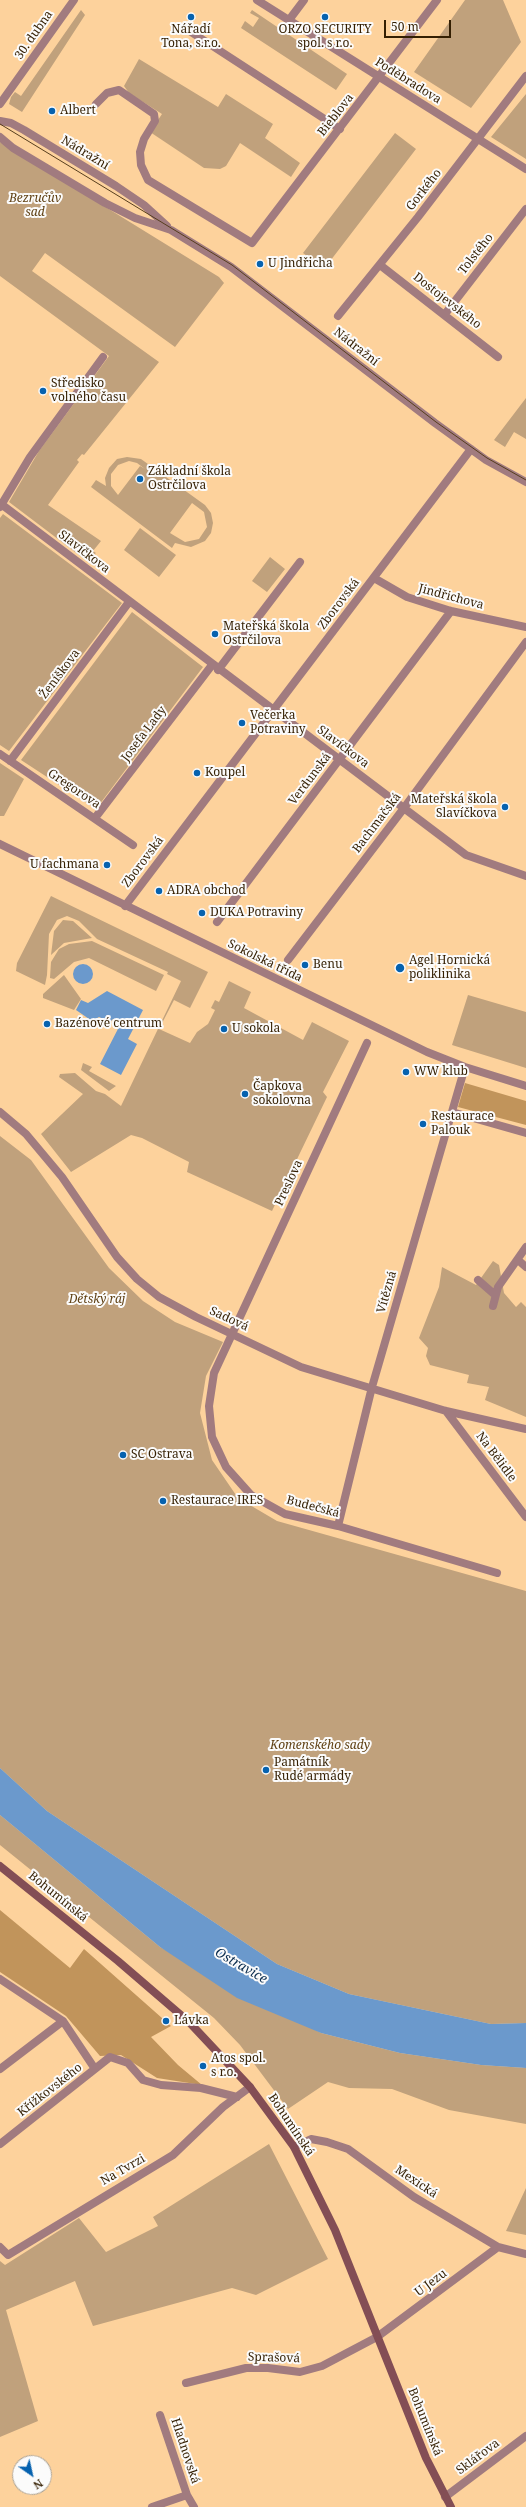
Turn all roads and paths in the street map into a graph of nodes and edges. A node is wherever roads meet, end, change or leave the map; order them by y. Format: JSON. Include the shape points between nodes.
{"nodes":[{"id":1,"x":74,"y":0,"type":"edge"},
{"id":2,"x":257,"y":0,"type":"edge"},
{"id":3,"x":304,"y":0,"type":"edge"},
{"id":4,"x":437,"y":0,"type":"edge"},
{"id":5,"x":290,"y":20,"type":"junction"},
{"id":6,"x":191,"y":32,"type":"dead end"},
{"id":7,"x":526,"y":76,"type":"edge"},
{"id":8,"x":379,"y":78,"type":"junction"},
{"id":9,"x":0,"y":104,"type":"edge"},
{"id":10,"x":96,"y":104,"type":"dead end"},
{"id":11,"x":0,"y":121,"type":"edge"},
{"id":12,"x":340,"y":129,"type":"junction"},
{"id":13,"x":0,"y":137,"type":"edge"},
{"id":14,"x":478,"y":140,"type":"junction"},
{"id":15,"x":526,"y":169,"type":"edge"},
{"id":16,"x":526,"y":209,"type":"edge"},
{"id":17,"x":171,"y":230,"type":"junction"},
{"id":18,"x":380,"y":265,"type":"junction"},
{"id":19,"x":445,"y":314,"type":"junction"},
{"id":20,"x":338,"y":316,"type":"dead end"},
{"id":21,"x":103,"y":357,"type":"dead end"},
{"id":22,"x":498,"y":357,"type":"dead end"},
{"id":23,"x":471,"y":449,"type":"junction"},
{"id":24,"x":526,"y":482,"type":"edge"},
{"id":25,"x":1,"y":506,"type":"edge"},
{"id":26,"x":300,"y":562,"type":"dead end"},
{"id":27,"x":374,"y":578,"type":"junction"},
{"id":28,"x":129,"y":602,"type":"junction"},
{"id":29,"x":451,"y":611,"type":"junction"},
{"id":30,"x":526,"y":627,"type":"edge"},
{"id":31,"x":526,"y":642,"type":"edge"},
{"id":32,"x":215,"y":667,"type":"junction"},
{"id":33,"x":272,"y":710,"type":"junction"},
{"id":34,"x":0,"y":754,"type":"edge"},
{"id":35,"x":340,"y":760,"type":"junction"},
{"id":36,"x":10,"y":761,"type":"junction"},
{"id":37,"x":404,"y":808,"type":"junction"},
{"id":38,"x":95,"y":818,"type":"junction"},
{"id":39,"x":0,"y":844,"type":"edge"},
{"id":40,"x":134,"y":845,"type":"dead end"},
{"id":41,"x":526,"y":876,"type":"edge"},
{"id":42,"x":125,"y":906,"type":"junction"},
{"id":43,"x":217,"y":922,"type":"dead end"},
{"id":44,"x":288,"y":960,"type":"dead end"},
{"id":45,"x":368,"y":1043,"type":"dead end"},
{"id":46,"x":465,"y":1067,"type":"junction"},
{"id":47,"x":526,"y":1086,"type":"edge"},
{"id":48,"x":0,"y":1112,"type":"edge"},
{"id":49,"x":452,"y":1112,"type":"junction"},
{"id":50,"x":526,"y":1133,"type":"edge"},
{"id":51,"x":526,"y":1247,"type":"edge"},
{"id":52,"x":518,"y":1260,"type":"junction"},
{"id":53,"x":526,"y":1267,"type":"edge"},
{"id":54,"x":478,"y":1280,"type":"dead end"},
{"id":55,"x":494,"y":1294,"type":"junction"},
{"id":56,"x":493,"y":1306,"type":"dead end"},
{"id":57,"x":232,"y":1333,"type":"junction"},
{"id":58,"x":372,"y":1388,"type":"junction"},
{"id":59,"x":446,"y":1411,"type":"junction"},
{"id":60,"x":526,"y":1429,"type":"edge"},
{"id":61,"x":526,"y":1517,"type":"edge"},
{"id":62,"x":338,"y":1526,"type":"junction"},
{"id":63,"x":497,"y":1573,"type":"dead end"},
{"id":64,"x":0,"y":1866,"type":"edge"},
{"id":65,"x":0,"y":1979,"type":"edge"},
{"id":66,"x":63,"y":2022,"type":"junction"},
{"id":67,"x":0,"y":2069,"type":"edge"},
{"id":68,"x":95,"y":2069,"type":"junction"},
{"id":69,"x":250,"y":2087,"type":"junction"},
{"id":70,"x":237,"y":2097,"type":"junction"},
{"id":71,"x":0,"y":2144,"type":"edge"},
{"id":72,"x":294,"y":2147,"type":"junction"},
{"id":73,"x":0,"y":2247,"type":"edge"},
{"id":74,"x":498,"y":2247,"type":"junction"},
{"id":75,"x":526,"y":2254,"type":"edge"},
{"id":76,"x":377,"y":2336,"type":"junction"},
{"id":77,"x":186,"y":2383,"type":"dead end"},
{"id":78,"x":160,"y":2415,"type":"dead end"},
{"id":79,"x":526,"y":2436,"type":"edge"},
{"id":80,"x":187,"y":2495,"type":"junction"},
{"id":81,"x":445,"y":2497,"type":"junction"},
{"id":82,"x":152,"y":2507,"type":"edge"},
{"id":83,"x":194,"y":2507,"type":"edge"},
{"id":84,"x":451,"y":2507,"type":"edge"}],
"edges":[{"from":1,"to":9,"type":"street","name":"30. dubna"},
{"from":2,"to":5,"type":"street","name":"Poděbradova"},
{"from":3,"to":5,"type":"street"},
{"from":4,"to":8,"type":"street","name":"Bieblova"},
{"from":5,"to":8,"type":"street","name":"Poděbradova"},
{"from":6,"to":12,"type":"street"},
{"from":7,"to":14,"type":"street","name":"Gorkého"},
{"from":8,"to":12,"type":"street","name":"Bieblova"},
{"from":8,"to":14,"type":"street","name":"Poděbradova"},
{"from":10,"to":12,"type":"street","name":"Bieblova","via":[[107,93],[119,90],[154,114],[155,121],[144,139],[140,152],[141,165],[148,180],[252,243]]},
{"from":11,"to":17,"type":"street","name":"Nádražní","via":[[17,126],[116,186],[144,205]]},
{"from":13,"to":17,"type":"street","name":"Nádražní","via":[[13,148],[105,204],[135,218]]},
{"from":14,"to":15,"type":"street","name":"Poděbradova"},
{"from":14,"to":18,"type":"street","name":"Gorkého"},
{"from":16,"to":19,"type":"street","name":"Tolstého"},
{"from":17,"to":23,"type":"street","name":"Nádražní","via":[[253,283]]},
{"from":18,"to":19,"type":"street","name":"Dostojevského"},
{"from":18,"to":20,"type":"street","name":"Gorkého"},
{"from":19,"to":22,"type":"street","name":"Dostojevského"},
{"from":21,"to":25,"type":"street","via":[[30,457]]},
{"from":23,"to":24,"type":"street","name":"Nádražní"},
{"from":23,"to":27,"type":"street","name":"Zborovská"},
{"from":25,"to":28,"type":"street","name":"Slavíčkova"},
{"from":26,"to":32,"type":"street","name":"Josefa Lady"},
{"from":27,"to":29,"type":"street","name":"Jindřichova","via":[[407,597]]},
{"from":27,"to":33,"type":"street","name":"Zborovská"},
{"from":28,"to":32,"type":"street","name":"Slavíčkova"},
{"from":28,"to":36,"type":"street","name":"Ženíškova"},
{"from":29,"to":30,"type":"street","name":"Jindřichova"},
{"from":29,"to":35,"type":"street","name":"Verdunská"},
{"from":31,"to":37,"type":"street","name":"Bachmačská"},
{"from":32,"to":33,"type":"street","name":"Slavíčkova"},
{"from":32,"to":38,"type":"street","name":"Josefa Lady"},
{"from":33,"to":35,"type":"street","name":"Slavíčkova"},
{"from":33,"to":42,"type":"street","name":"Zborovská"},
{"from":34,"to":36,"type":"street","name":"Gregorova"},
{"from":35,"to":37,"type":"street","name":"Slavíčkova"},
{"from":35,"to":43,"type":"street","name":"Verdunská"},
{"from":36,"to":38,"type":"street","name":"Gregorova"},
{"from":37,"to":41,"type":"street","name":"Slavíčkova","via":[[466,855]]},
{"from":37,"to":44,"type":"street","name":"Bachmačská"},
{"from":38,"to":40,"type":"street","name":"Gregorova"},
{"from":39,"to":42,"type":"street","name":"Sokolská třída"},
{"from":42,"to":46,"type":"street","name":"Sokolská třída","via":[[369,1025]]},
{"from":45,"to":57,"type":"street","name":"Preslova"},
{"from":46,"to":47,"type":"street","name":"Sokolská třída"},
{"from":46,"to":49,"type":"street","name":"Vítězná"},
{"from":48,"to":57,"type":"street","name":"Sadová","via":[[26,1134],[62,1177],[117,1257],[137,1279],[166,1300]]},
{"from":49,"to":50,"type":"street"},
{"from":49,"to":58,"type":"street","name":"Vítězná"},
{"from":51,"to":52,"type":"street"},
{"from":52,"to":53,"type":"street"},
{"from":52,"to":55,"type":"street"},
{"from":54,"to":55,"type":"street"},
{"from":55,"to":56,"type":"street"},
{"from":57,"to":58,"type":"street","name":"Sadová","via":[[301,1367]]},
{"from":57,"to":62,"type":"street","name":"Budečská","via":[[214,1373],[209,1406],[212,1437],[221,1458],[251,1495],[285,1514]]},
{"from":58,"to":59,"type":"street","name":"Sadová"},
{"from":58,"to":62,"type":"street","name":"Vítězná"},
{"from":59,"to":60,"type":"street","name":"Sadová"},
{"from":59,"to":61,"type":"street","name":"Na Bělidle"},
{"from":62,"to":63,"type":"street","name":"Budečská"},
{"from":64,"to":69,"type":"main road","name":"Bohumínská","via":[[189,2022]]},
{"from":65,"to":66,"type":"street"},
{"from":66,"to":67,"type":"street"},
{"from":66,"to":68,"type":"street"},
{"from":68,"to":70,"type":"street","name":"Křížkovského","via":[[110,2057],[118,2058],[128,2063],[143,2080],[161,2085],[201,2088]]},
{"from":68,"to":71,"type":"street","name":"Křížkovského"},
{"from":69,"to":70,"type":"street","name":"Na Tvrzi"},
{"from":69,"to":72,"type":"main road","name":"Bohumínská"},
{"from":70,"to":73,"type":"street","name":"Na Tvrzi","via":[[173,2155],[8,2255]]},
{"from":72,"to":74,"type":"street","name":"Mexická","via":[[311,2139],[348,2149],[414,2196]]},
{"from":72,"to":76,"type":"main road","name":"Bohumínská","via":[[335,2230]]},
{"from":74,"to":75,"type":"street","name":"Mexická"},
{"from":74,"to":76,"type":"street","name":"U Jezu"},
{"from":76,"to":77,"type":"street","name":"Sprašová","via":[[333,2362],[311,2370],[300,2372],[251,2367]]},
{"from":76,"to":81,"type":"main road","name":"Bohumínská","via":[[426,2458]]},
{"from":78,"to":80,"type":"street","name":"Hladnovská"},
{"from":79,"to":81,"type":"street","name":"Sklářova"},
{"from":80,"to":82,"type":"street","name":"Hladnovská"},
{"from":80,"to":83,"type":"street","name":"Hladnovská"},
{"from":81,"to":84,"type":"main road","name":"Bohumínská"}]}
